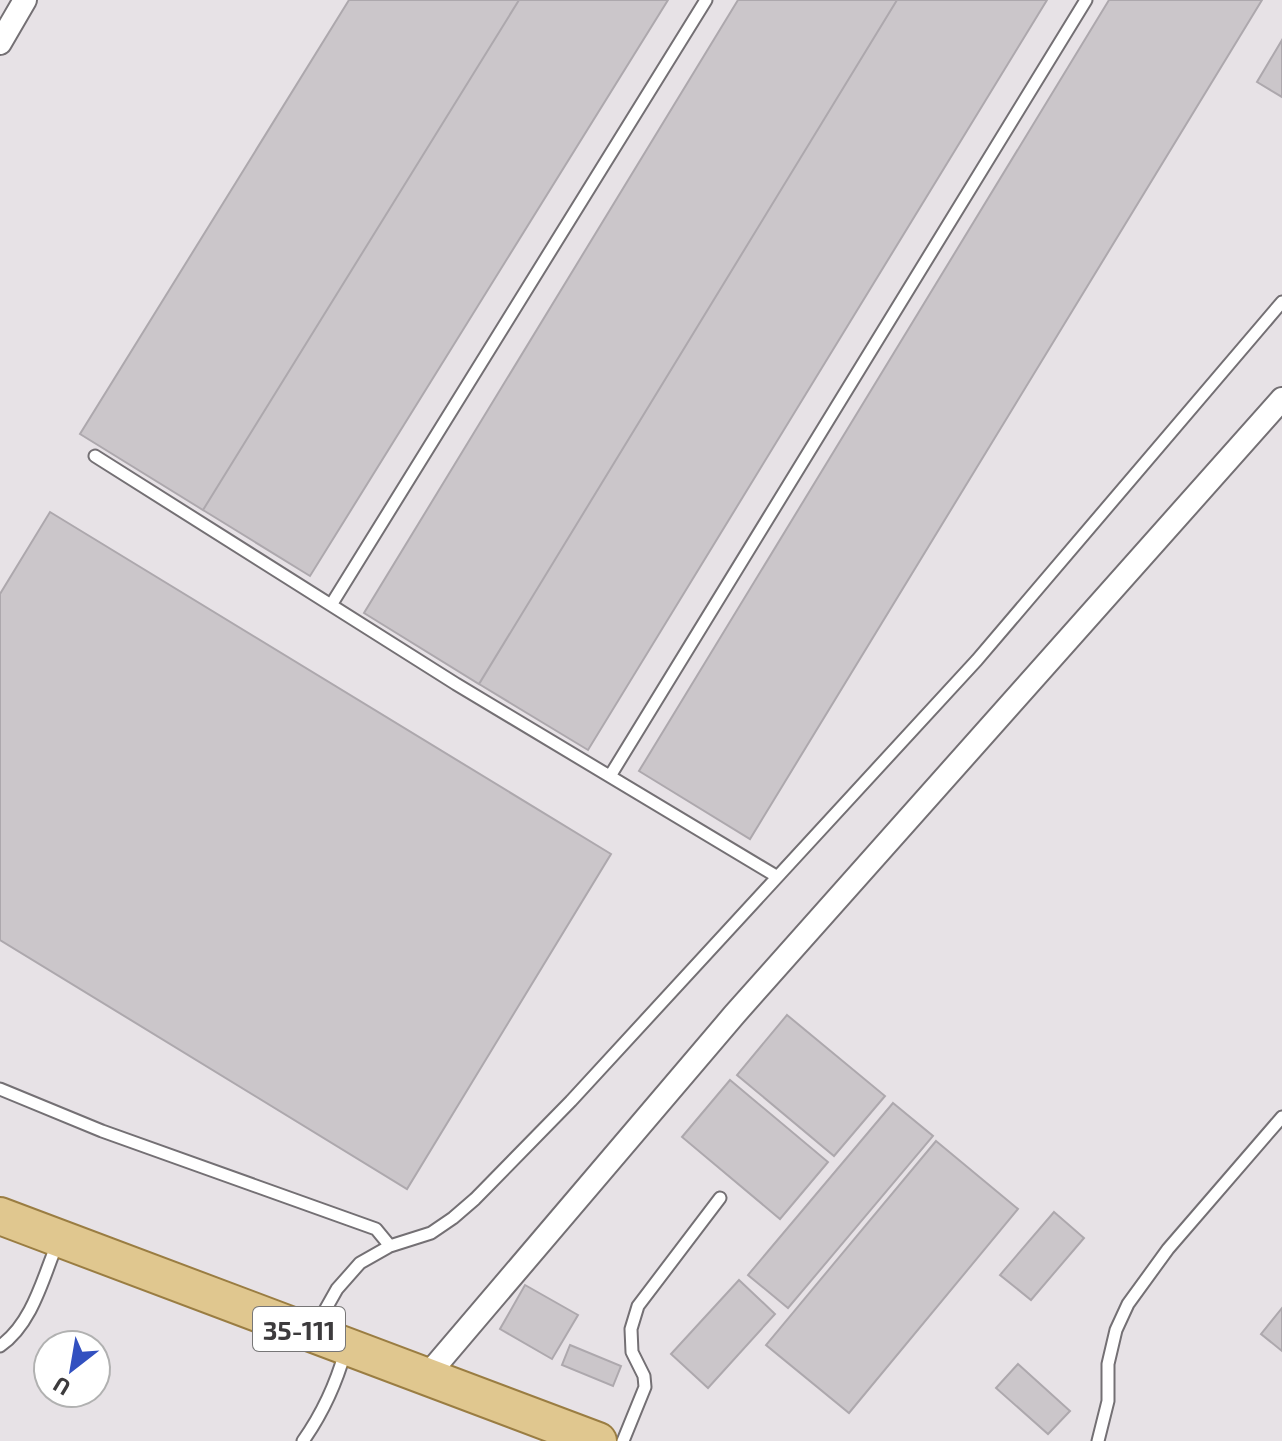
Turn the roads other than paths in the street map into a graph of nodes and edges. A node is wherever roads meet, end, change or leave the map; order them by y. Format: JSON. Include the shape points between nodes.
{"nodes":[{"id":1,"x":25,"y":0,"type":"edge"},
{"id":2,"x":706,"y":0,"type":"edge"},
{"id":3,"x":1086,"y":0,"type":"edge"},
{"id":4,"x":0,"y":43,"type":"edge"},
{"id":5,"x":1282,"y":302,"type":"edge"},
{"id":6,"x":1282,"y":399,"type":"edge"},
{"id":7,"x":95,"y":456,"type":"dead end"},
{"id":8,"x":331,"y":605,"type":"junction"},
{"id":9,"x":610,"y":776,"type":"junction"},
{"id":10,"x":776,"y":876,"type":"junction"},
{"id":11,"x":0,"y":1089,"type":"edge"},
{"id":12,"x":1282,"y":1117,"type":"edge"},
{"id":13,"x":720,"y":1198,"type":"dead end"},
{"id":14,"x":0,"y":1216,"type":"edge"},
{"id":15,"x":60,"y":1237,"type":"junction"},
{"id":16,"x":390,"y":1246,"type":"junction"},
{"id":17,"x":312,"y":1334,"type":"junction"},
{"id":18,"x":0,"y":1346,"type":"edge"},
{"id":19,"x":342,"y":1361,"type":"junction"},
{"id":20,"x":426,"y":1377,"type":"junction"},
{"id":21,"x":303,"y":1441,"type":"edge"},
{"id":22,"x":598,"y":1441,"type":"edge"},
{"id":23,"x":623,"y":1441,"type":"edge"},
{"id":24,"x":1098,"y":1441,"type":"edge"}],
"edges":[{"from":1,"to":4,"type":"street"},
{"from":2,"to":8,"type":"lane"},
{"from":3,"to":9,"type":"lane"},
{"from":5,"to":10,"type":"lane","via":[[977,660]]},
{"from":6,"to":20,"type":"street","via":[[734,1015]]},
{"from":7,"to":8,"type":"lane"},
{"from":8,"to":9,"type":"lane"},
{"from":9,"to":10,"type":"lane"},
{"from":10,"to":16,"type":"lane","via":[[475,1199],[431,1233]]},
{"from":11,"to":16,"type":"lane","via":[[376,1229]]},
{"from":12,"to":24,"type":"lane","via":[[1168,1249],[1128,1304],[1108,1364],[1108,1401]]},
{"from":13,"to":23,"type":"lane","via":[[638,1306],[632,1352],[645,1387]]},
{"from":14,"to":15,"type":"main road","number":"35-111"},
{"from":15,"to":17,"type":"main road","number":"35-111"},
{"from":15,"to":18,"type":"lane","via":[[28,1314]]},
{"from":16,"to":17,"type":"lane","via":[[360,1263],[337,1289]]},
{"from":17,"to":19,"type":"main road","number":"35-111"},
{"from":19,"to":20,"type":"main road","number":"35-111"},
{"from":19,"to":21,"type":"lane"},
{"from":20,"to":22,"type":"main road","number":"35-111"}]}
